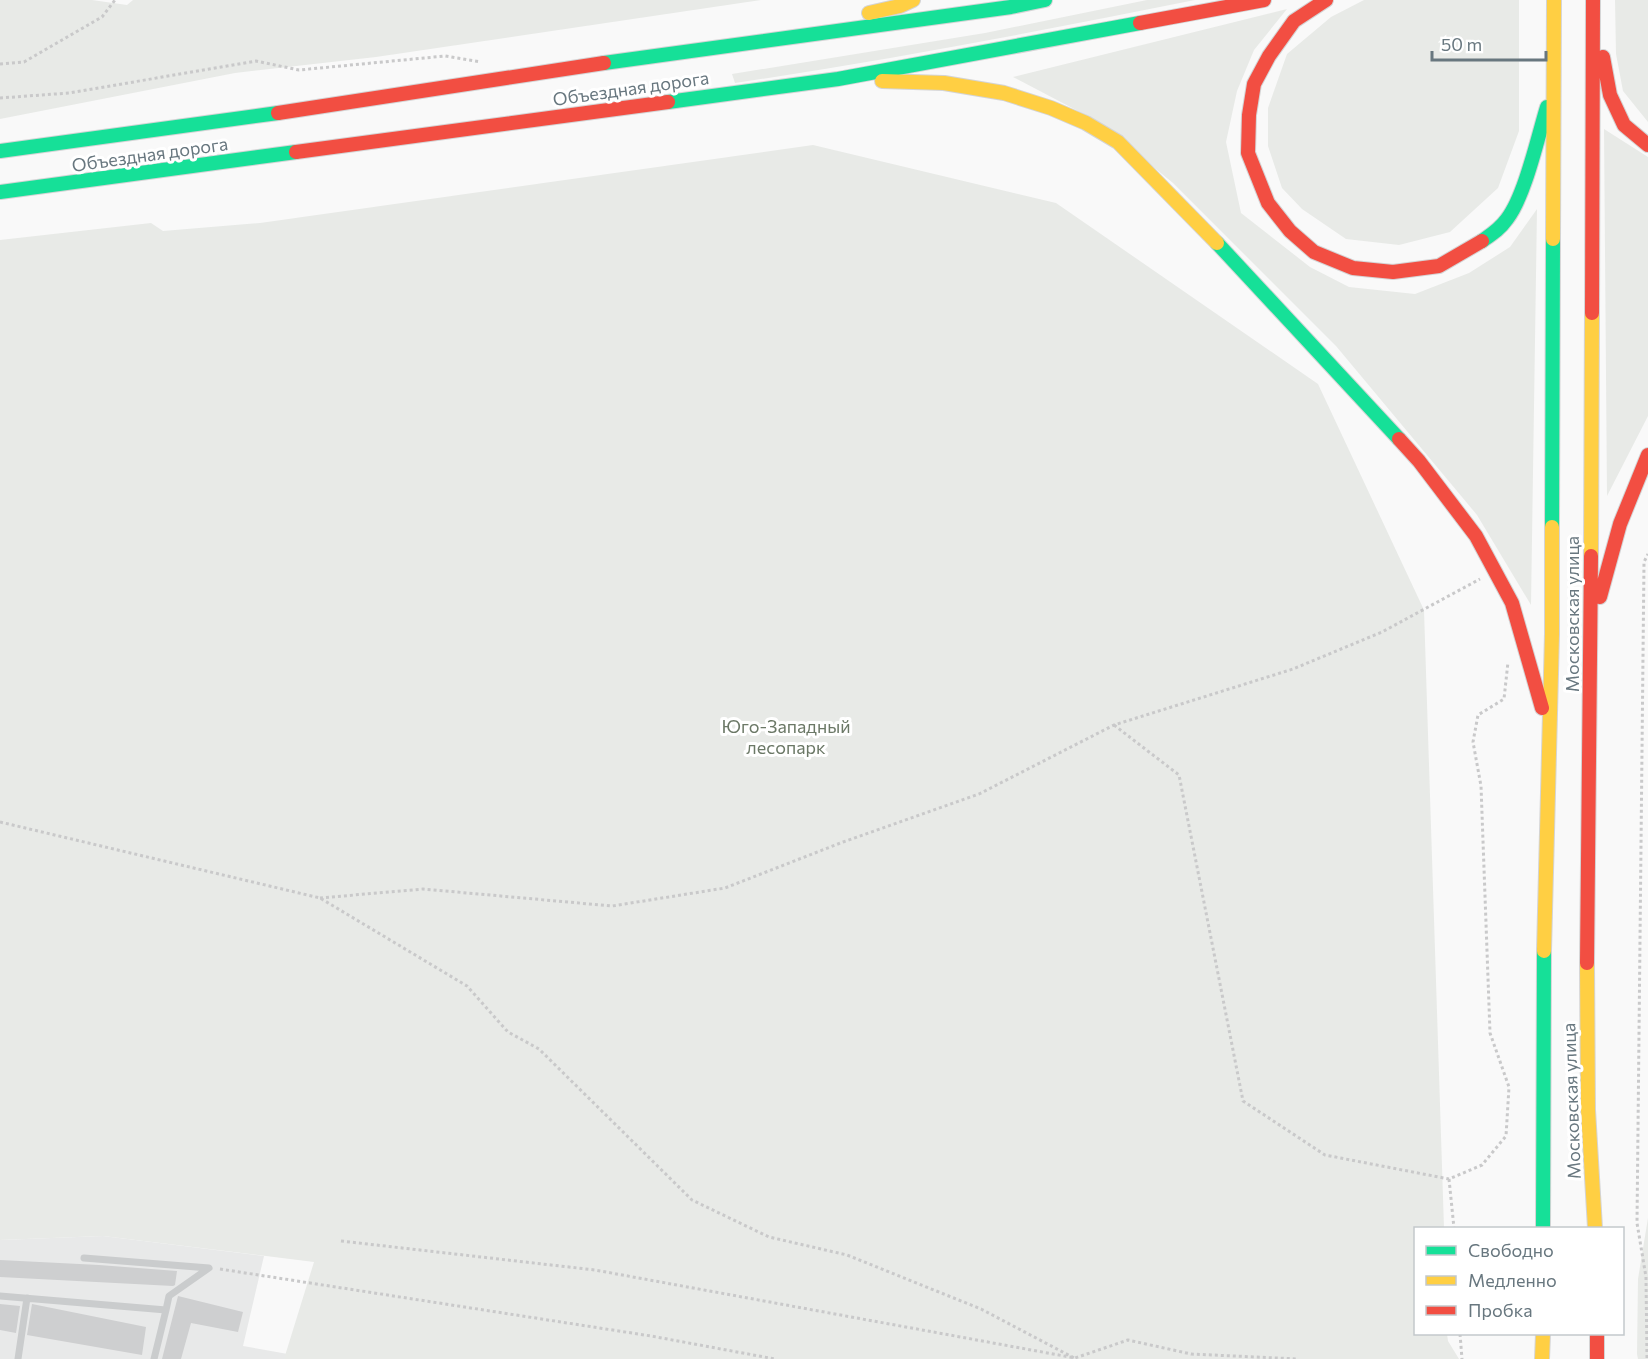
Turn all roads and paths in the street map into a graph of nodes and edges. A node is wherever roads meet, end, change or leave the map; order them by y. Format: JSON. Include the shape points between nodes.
{"nodes":[{"id":1,"x":115,"y":0,"type":"edge"},
{"id":2,"x":914,"y":0,"type":"edge"},
{"id":3,"x":1045,"y":0,"type":"edge"},
{"id":4,"x":1264,"y":0,"type":"edge"},
{"id":5,"x":1326,"y":0,"type":"edge"},
{"id":6,"x":1554,"y":0,"type":"edge"},
{"id":7,"x":1593,"y":0,"type":"edge"},
{"id":8,"x":1593,"y":26,"type":"junction"},
{"id":9,"x":749,"y":42,"type":"junction"},
{"id":10,"x":481,"y":62,"type":"dead end"},
{"id":11,"x":0,"y":64,"type":"edge"},
{"id":12,"x":838,"y":79,"type":"junction"},
{"id":13,"x":1555,"y":79,"type":"junction"},
{"id":14,"x":0,"y":98,"type":"edge"},
{"id":15,"x":1648,"y":145,"type":"edge"},
{"id":16,"x":0,"y":151,"type":"edge"},
{"id":17,"x":0,"y":192,"type":"edge"},
{"id":18,"x":1648,"y":455,"type":"edge"},
{"id":19,"x":1648,"y":554,"type":"edge"},
{"id":20,"x":1489,"y":574,"type":"dead end"},
{"id":21,"x":1590,"y":642,"type":"junction"},
{"id":22,"x":1509,"y":657,"type":"dead end"},
{"id":23,"x":1114,"y":725,"type":"junction"},
{"id":24,"x":1548,"y":728,"type":"junction"},
{"id":25,"x":2,"y":823,"type":"edge"},
{"id":26,"x":0,"y":828,"type":"edge"},
{"id":27,"x":320,"y":898,"type":"junction"},
{"id":28,"x":1449,"y":1179,"type":"junction"},
{"id":29,"x":1454,"y":1227,"type":"edge"},
{"id":30,"x":1543,"y":1227,"type":"edge"},
{"id":31,"x":1595,"y":1227,"type":"edge"},
{"id":32,"x":340,"y":1241,"type":"dead end"},
{"id":33,"x":84,"y":1258,"type":"dead end"},
{"id":34,"x":209,"y":1268,"type":"junction"},
{"id":35,"x":0,"y":1296,"type":"edge"},
{"id":36,"x":27,"y":1298,"type":"junction"},
{"id":37,"x":166,"y":1310,"type":"junction"},
{"id":38,"x":1460,"y":1335,"type":"edge"},
{"id":39,"x":1543,"y":1335,"type":"edge"},
{"id":40,"x":1597,"y":1335,"type":"edge"},
{"id":41,"x":1647,"y":1357,"type":"edge"},
{"id":42,"x":1075,"y":1358,"type":"edge"},
{"id":43,"x":18,"y":1359,"type":"edge"},
{"id":44,"x":154,"y":1359,"type":"edge"},
{"id":45,"x":775,"y":1359,"type":"edge"},
{"id":46,"x":1298,"y":1359,"type":"edge"},
{"id":47,"x":1462,"y":1359,"type":"edge"},
{"id":48,"x":1542,"y":1359,"type":"edge"},
{"id":49,"x":1597,"y":1359,"type":"edge"}],
"edges":[{"from":1,"to":11,"type":"path","via":[[102,16],[24,62]]},
{"from":2,"to":9,"type":"main road"},
{"from":3,"to":9,"type":"main road","name":"Объездная дорога","via":[[1011,8]]},
{"from":4,"to":12,"type":"main road","name":"Объездная дорога"},
{"from":5,"to":13,"type":"main road","via":[[1294,21],[1254,84],[1248,153],[1268,203],[1290,231],[1314,252],[1353,268],[1393,272],[1439,267],[1496,231],[1509,217],[1521,191]]},
{"from":6,"to":13,"type":"main road","name":"Московская улица"},
{"from":7,"to":8,"type":"main road","name":"Московская улица"},
{"from":8,"to":15,"type":"main road","via":[[1610,95],[1619,115],[1624,125]]},
{"from":8,"to":21,"type":"main road","name":"Московская улица"},
{"from":9,"to":16,"type":"main road","name":"Объездная дорога","via":[[262,117]]},
{"from":10,"to":14,"type":"path","via":[[445,56],[299,70],[256,61],[69,93]]},
{"from":12,"to":17,"type":"main road","name":"Объездная дорога"},
{"from":12,"to":24,"type":"main road","via":[[944,83],[1004,93],[1077,119],[1118,142],[1346,379],[1419,461],[1476,536],[1512,603]]},
{"from":13,"to":24,"type":"main road","name":"Московская улица"},
{"from":18,"to":21,"type":"main road","via":[[1611,548]]},
{"from":19,"to":41,"type":"path","via":[[1644,562],[1637,1223],[1646,1277]]},
{"from":20,"to":23,"type":"path","via":[[1382,632],[1293,669]]},
{"from":21,"to":31,"type":"main road","name":"Московская улица","via":[[1588,1110]]},
{"from":22,"to":28,"type":"path","via":[[1504,699],[1478,716],[1473,742],[1481,786],[1490,1033],[1509,1087],[1506,1136],[1482,1165]]},
{"from":23,"to":27,"type":"path","via":[[979,794],[725,888],[612,906],[423,889]]},
{"from":23,"to":28,"type":"path","via":[[1179,776],[1243,1101],[1325,1155]]},
{"from":24,"to":30,"type":"main road","name":"Московская улица"},
{"from":25,"to":26,"type":"path"},
{"from":25,"to":27,"type":"path"},
{"from":27,"to":42,"type":"path","via":[[467,986],[508,1032],[539,1049],[692,1200],[769,1237],[847,1256],[981,1309]]},
{"from":28,"to":29,"type":"path"},
{"from":32,"to":42,"type":"path","via":[[595,1270]]},
{"from":33,"to":34,"type":"lane"},
{"from":34,"to":37,"type":"lane","via":[[169,1296]]},
{"from":34,"to":45,"type":"path","via":[[651,1336]]},
{"from":35,"to":36,"type":"lane"},
{"from":36,"to":37,"type":"lane"},
{"from":36,"to":43,"type":"lane"},
{"from":37,"to":44,"type":"lane"},
{"from":38,"to":47,"type":"path"},
{"from":39,"to":48,"type":"main road"},
{"from":40,"to":49,"type":"main road"},
{"from":42,"to":46,"type":"path","via":[[1128,1340],[1191,1354]]}]}
